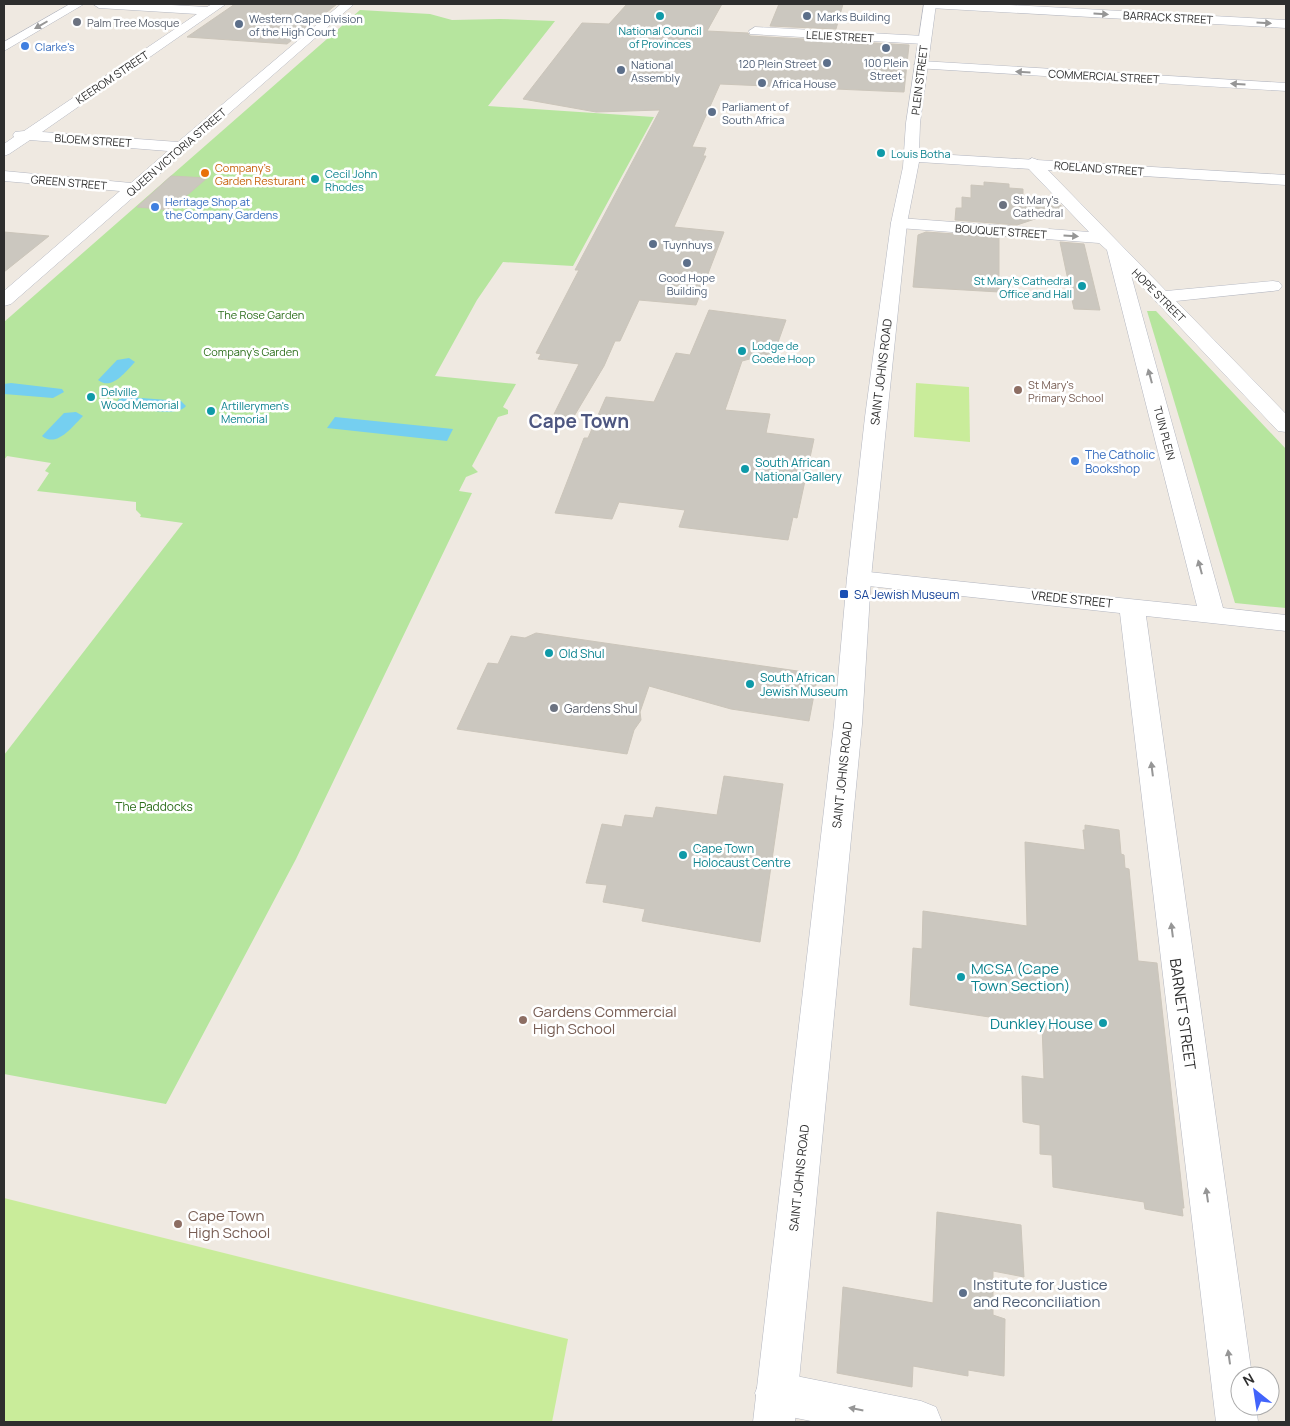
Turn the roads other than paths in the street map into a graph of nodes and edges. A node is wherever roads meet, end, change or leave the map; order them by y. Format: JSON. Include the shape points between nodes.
{"nodes":[{"id":1,"x":78,"y":4,"type":"edge"},
{"id":2,"x":98,"y":4,"type":"edge"},
{"id":3,"x":348,"y":4,"type":"edge"},
{"id":4,"x":930,"y":4,"type":"edge"},
{"id":5,"x":215,"y":8,"type":"edge"},
{"id":6,"x":1076,"y":8,"type":"edge"},
{"id":7,"x":1286,"y":24,"type":"edge"},
{"id":8,"x":755,"y":31,"type":"dead end"},
{"id":9,"x":924,"y":40,"type":"junction"},
{"id":10,"x":4,"y":47,"type":"edge"},
{"id":11,"x":922,"y":66,"type":"junction"},
{"id":12,"x":1286,"y":87,"type":"edge"},
{"id":13,"x":4,"y":134,"type":"edge"},
{"id":14,"x":26,"y":136,"type":"junction"},
{"id":15,"x":182,"y":147,"type":"junction"},
{"id":16,"x":4,"y":152,"type":"edge"},
{"id":17,"x":911,"y":157,"type":"junction"},
{"id":18,"x":1032,"y":163,"type":"junction"},
{"id":19,"x":4,"y":176,"type":"edge"},
{"id":20,"x":1286,"y":180,"type":"edge"},
{"id":21,"x":135,"y":188,"type":"junction"},
{"id":22,"x":899,"y":223,"type":"junction"},
{"id":23,"x":1109,"y":245,"type":"junction"},
{"id":24,"x":1273,"y":286,"type":"dead end"},
{"id":25,"x":1160,"y":297,"type":"junction"},
{"id":26,"x":4,"y":300,"type":"edge"},
{"id":27,"x":1286,"y":426,"type":"edge"},
{"id":28,"x":858,"y":578,"type":"junction"},
{"id":29,"x":1132,"y":605,"type":"junction"},
{"id":30,"x":1212,"y":615,"type":"junction"},
{"id":31,"x":1286,"y":623,"type":"edge"},
{"id":32,"x":775,"y":1408,"type":"edge"},
{"id":33,"x":921,"y":1422,"type":"edge"},
{"id":34,"x":1237,"y":1422,"type":"edge"}],
"edges":[{"from":1,"to":10,"type":"street","one_way":true},
{"from":2,"to":5,"type":"street"},
{"from":3,"to":15,"type":"street","name":"QUEEN VICTORIA STREET"},
{"from":4,"to":6,"type":"street","name":"BARRACK STREET"},
{"from":4,"to":9,"type":"street","name":"PLEIN STREET"},
{"from":5,"to":14,"type":"street","name":"KEEROM STREET"},
{"from":6,"to":7,"type":"street","name":"BARRACK STREET","one_way":true},
{"from":8,"to":9,"type":"street","name":"LELIE STREET"},
{"from":9,"to":11,"type":"street","name":"PLEIN STREET"},
{"from":12,"to":11,"type":"street","name":"COMMERCIAL STREET","one_way":true},
{"from":11,"to":17,"type":"street","name":"PLEIN STREET"},
{"from":13,"to":14,"type":"street","name":"BLOEM STREET"},
{"from":14,"to":15,"type":"street","name":"BLOEM STREET"},
{"from":14,"to":16,"type":"street","name":"KEEROM STREET"},
{"from":15,"to":21,"type":"street","name":"QUEEN VICTORIA STREET"},
{"from":17,"to":18,"type":"street","name":"ROELAND STREET"},
{"from":17,"to":22,"type":"street","name":"SAINT JOHNS ROAD"},
{"from":18,"to":20,"type":"street","name":"ROELAND STREET"},
{"from":18,"to":23,"type":"street","name":"HOPE STREET"},
{"from":19,"to":21,"type":"street","name":"GREEN STREET"},
{"from":21,"to":26,"type":"street","name":"QUEEN VICTORIA STREET"},
{"from":22,"to":23,"type":"street","name":"BOUQUET STREET","one_way":true},
{"from":22,"to":28,"type":"street","name":"SAINT JOHNS ROAD"},
{"from":23,"to":25,"type":"street","name":"HOPE STREET"},
{"from":30,"to":23,"type":"street","name":"TUIN PLEIN","one_way":true},
{"from":24,"to":25,"type":"street"},
{"from":25,"to":27,"type":"street","name":"HOPE STREET"},
{"from":28,"to":29,"type":"street","name":"VREDE STREET"},
{"from":28,"to":32,"type":"street","name":"SAINT JOHNS ROAD","via":[[848,724]]},
{"from":29,"to":30,"type":"street","name":"VREDE STREET"},
{"from":34,"to":29,"type":"street","name":"BARNET STREET","one_way":true},
{"from":30,"to":31,"type":"street","name":"VREDE STREET"},
{"from":33,"to":32,"type":"street","one_way":true}]}
